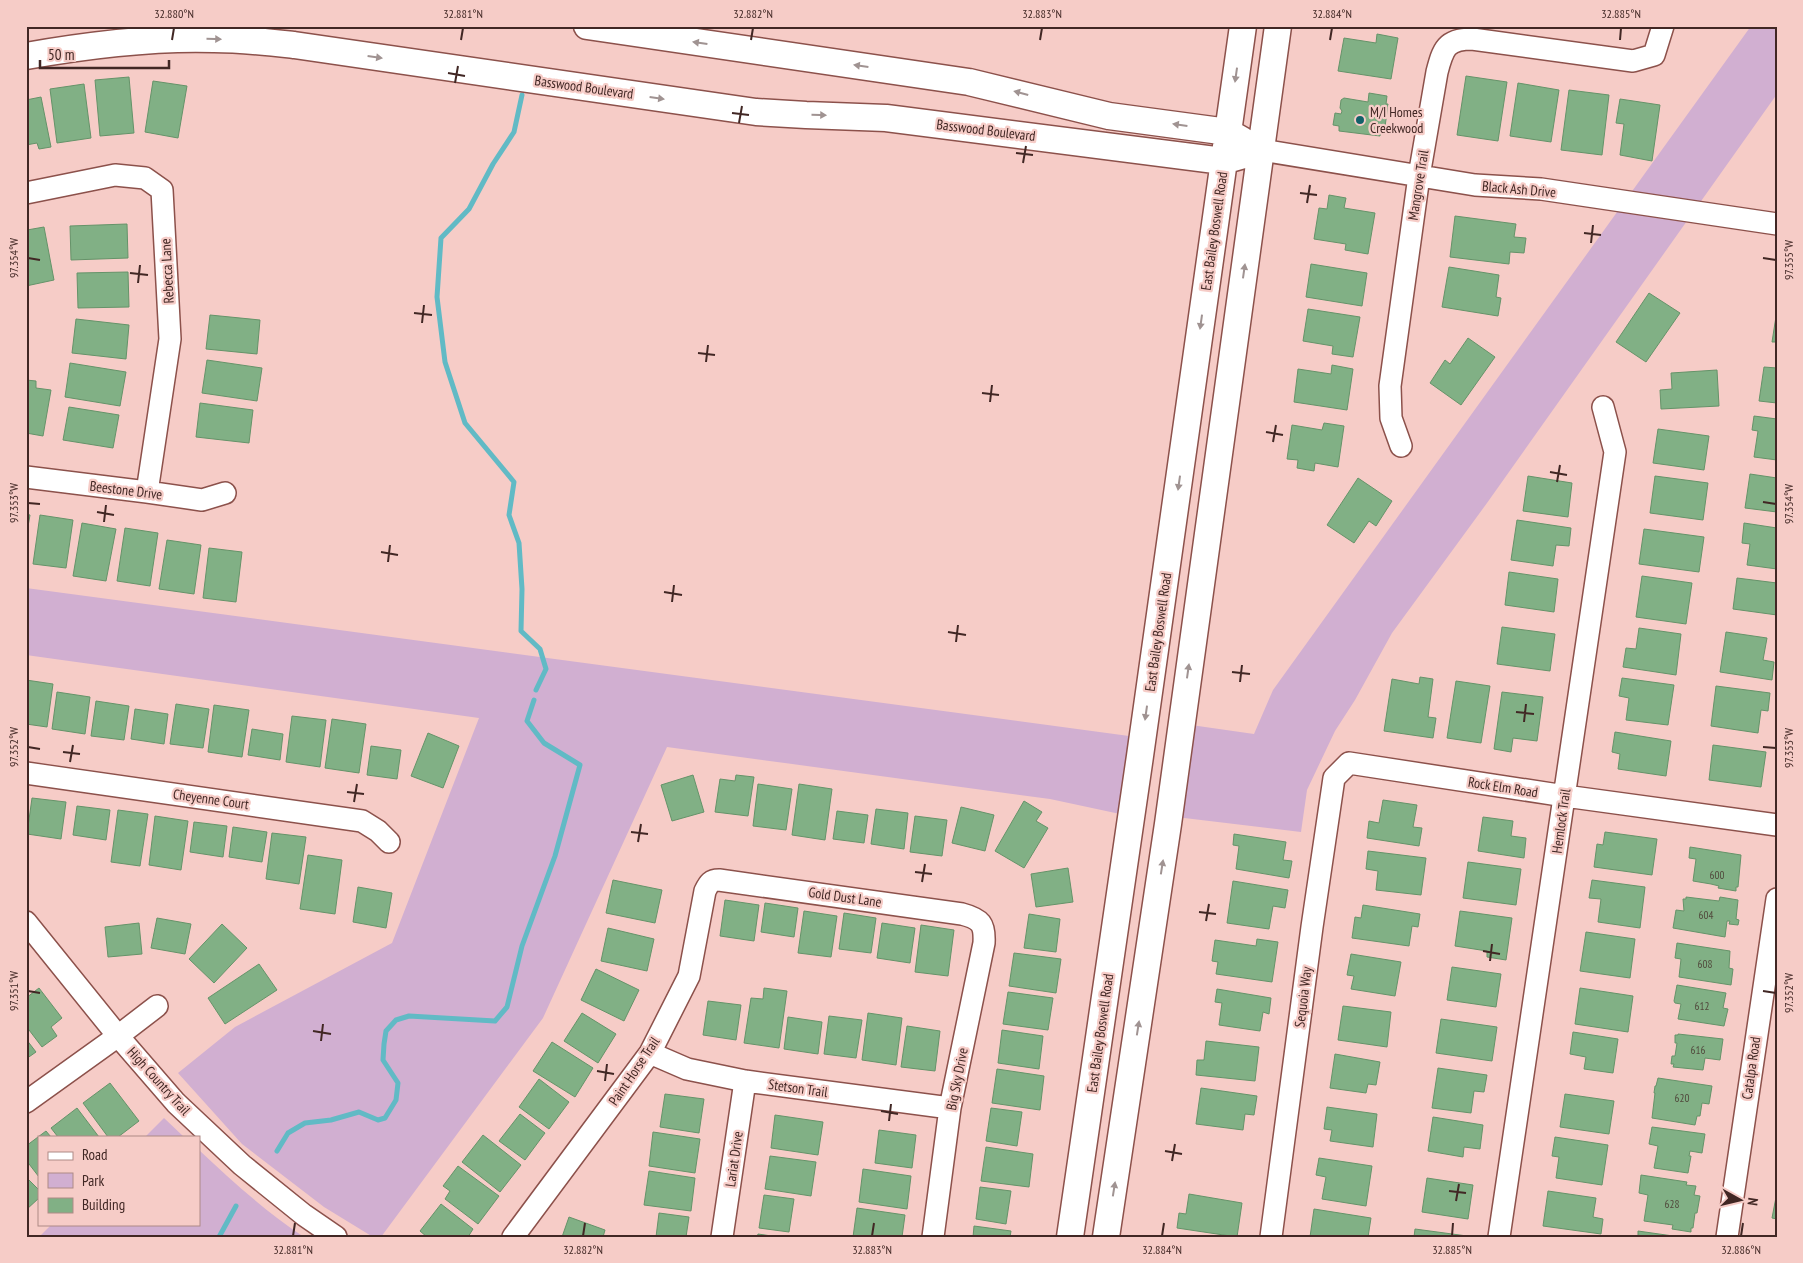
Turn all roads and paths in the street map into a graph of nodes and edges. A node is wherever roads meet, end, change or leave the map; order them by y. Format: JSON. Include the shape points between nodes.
{"nodes":[{"id":1,"x":587,"y":26,"type":"edge"},
{"id":2,"x":1243,"y":26,"type":"edge"},
{"id":3,"x":1278,"y":26,"type":"edge"},
{"id":4,"x":1663,"y":26,"type":"edge"},
{"id":5,"x":26,"y":56,"type":"edge"},
{"id":6,"x":1228,"y":132,"type":"junction"},
{"id":7,"x":1261,"y":150,"type":"junction"},
{"id":8,"x":1224,"y":161,"type":"junction"},
{"id":9,"x":1419,"y":176,"type":"junction"},
{"id":10,"x":26,"y":193,"type":"edge"},
{"id":11,"x":1777,"y":224,"type":"edge"},
{"id":12,"x":1603,"y":406,"type":"dead end"},
{"id":13,"x":1402,"y":446,"type":"dead end"},
{"id":14,"x":26,"y":477,"type":"edge"},
{"id":15,"x":147,"y":492,"type":"junction"},
{"id":16,"x":225,"y":493,"type":"dead end"},
{"id":17,"x":1349,"y":763,"type":"joint"},
{"id":18,"x":26,"y":773,"type":"edge"},
{"id":19,"x":1565,"y":796,"type":"junction"},
{"id":20,"x":1777,"y":825,"type":"edge"},
{"id":21,"x":389,"y":842,"type":"dead end"},
{"id":22,"x":708,"y":883,"type":"joint"},
{"id":23,"x":1777,"y":898,"type":"edge"},
{"id":24,"x":26,"y":922,"type":"edge"},
{"id":25,"x":981,"y":922,"type":"joint"},
{"id":26,"x":156,"y":1006,"type":"dead end"},
{"id":27,"x":118,"y":1036,"type":"junction"},
{"id":28,"x":650,"y":1053,"type":"junction"},
{"id":29,"x":745,"y":1081,"type":"junction"},
{"id":30,"x":26,"y":1102,"type":"edge"},
{"id":31,"x":950,"y":1108,"type":"junction"},
{"id":32,"x":336,"y":1237,"type":"edge"},
{"id":33,"x":513,"y":1237,"type":"edge"},
{"id":34,"x":722,"y":1237,"type":"edge"},
{"id":35,"x":933,"y":1237,"type":"edge"},
{"id":36,"x":1070,"y":1237,"type":"edge"},
{"id":37,"x":1106,"y":1237,"type":"edge"},
{"id":38,"x":1271,"y":1237,"type":"edge"},
{"id":39,"x":1499,"y":1237,"type":"edge"},
{"id":40,"x":1727,"y":1237,"type":"edge"}],
"edges":[{"from":6,"to":1,"type":"main road","one_way":true,"via":[[1110,116],[961,80]]},
{"from":2,"to":6,"type":"main road","name":"East Bailey Boswell Road","one_way":true},
{"from":3,"to":7,"type":"main road"},
{"from":4,"to":9,"type":"street","name":"Mangrove Trail","via":[[1654,55],[1633,61],[1472,39],[1459,39],[1448,44],[1440,57]]},
{"from":5,"to":8,"type":"main road","name":"Basswood Boulevard","one_way":true,"via":[[133,41],[249,40],[731,109],[886,118]]},
{"from":6,"to":7,"type":"main road"},
{"from":6,"to":8,"type":"main road","name":"East Bailey Boswell Road"},
{"from":7,"to":8,"type":"main road","name":"Basswood Boulevard"},
{"from":7,"to":9,"type":"street","name":"Black Ash Drive"},
{"from":37,"to":7,"type":"main road","one_way":true,"via":[[1168,824]]},
{"from":8,"to":36,"type":"main road","name":"East Bailey Boswell Road","one_way":true},
{"from":9,"to":11,"type":"street","name":"Black Ash Drive","via":[[1475,185],[1541,189]]},
{"from":9,"to":13,"type":"street","name":"Mangrove Trail","via":[[1390,386],[1391,418]]},
{"from":10,"to":15,"type":"street","name":"Rebecca Lane","via":[[115,175],[146,178],[162,190],[170,339]]},
{"from":12,"to":19,"type":"street","name":"Hemlock Trail","via":[[1615,452]]},
{"from":14,"to":15,"type":"street","name":"Beestone Drive"},
{"from":15,"to":16,"type":"street","name":"Beestone Drive","via":[[202,500]]},
{"from":17,"to":19,"type":"street","name":"Rock Elm Road"},
{"from":17,"to":38,"type":"street","name":"Sequoia Way","via":[[1334,778]]},
{"from":18,"to":21,"type":"street","name":"Cheyenne Court","via":[[362,821]]},
{"from":19,"to":20,"type":"street","name":"Rock Elm Road"},
{"from":19,"to":39,"type":"street","name":"Hemlock Trail"},
{"from":22,"to":25,"type":"street","name":"Gold Dust Lane","via":[[719,880],[962,914]]},
{"from":22,"to":28,"type":"street","name":"Paint Horse Trail","via":[[689,976]]},
{"from":23,"to":40,"type":"street","name":"Catalpa Road"},
{"from":24,"to":27,"type":"street","name":"High Country Trail"},
{"from":25,"to":31,"type":"street","name":"Big Sky Drive","via":[[985,931],[984,943]]},
{"from":26,"to":27,"type":"street"},
{"from":27,"to":30,"type":"street"},
{"from":27,"to":32,"type":"street","name":"High Country Trail","via":[[176,1103],[210,1136],[304,1215]]},
{"from":28,"to":29,"type":"street","name":"Stetson Trail","via":[[687,1069]]},
{"from":28,"to":33,"type":"street","name":"Paint Horse Trail"},
{"from":29,"to":31,"type":"street","name":"Stetson Trail"},
{"from":29,"to":34,"type":"street","name":"Lariat Drive"},
{"from":31,"to":35,"type":"street","name":"Big Sky Drive"}]}
